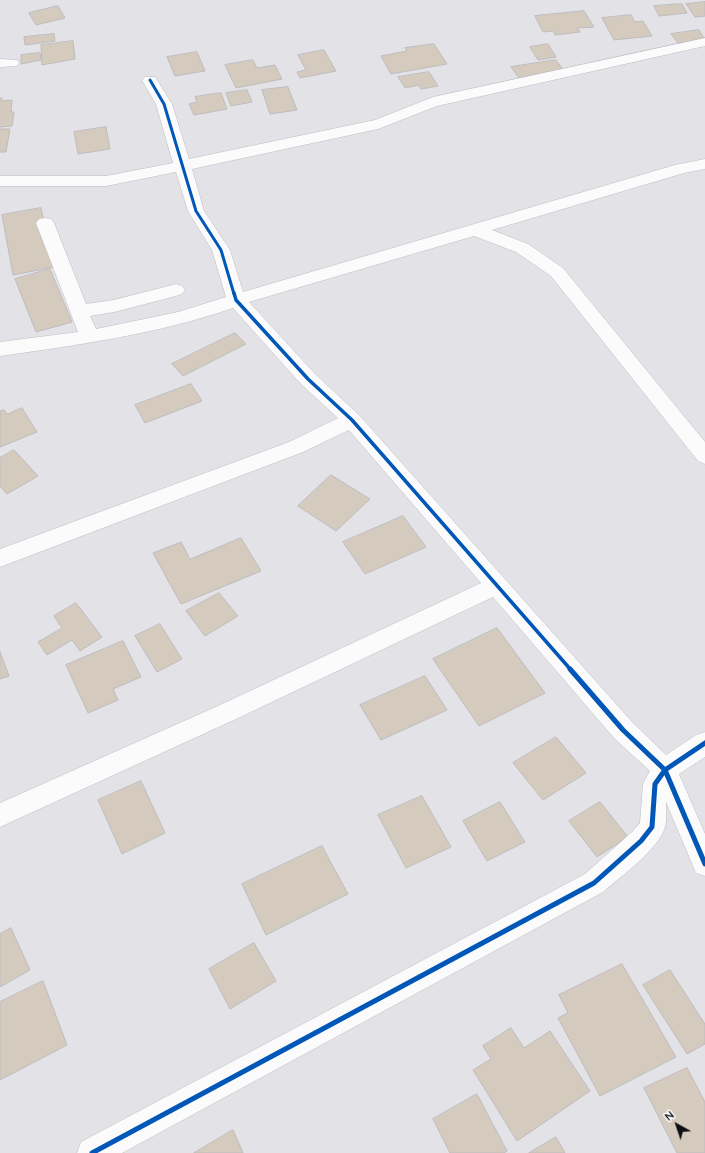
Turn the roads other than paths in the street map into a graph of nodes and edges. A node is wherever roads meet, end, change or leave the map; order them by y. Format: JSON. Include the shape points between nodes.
{"nodes":[{"id":1,"x":705,"y":42,"type":"edge"},
{"id":2,"x":150,"y":80,"type":"dead end"},
{"id":3,"x":705,"y":164,"type":"edge"},
{"id":4,"x":181,"y":166,"type":"junction"},
{"id":5,"x":0,"y":180,"type":"edge"},
{"id":6,"x":45,"y":223,"type":"dead end"},
{"id":7,"x":476,"y":230,"type":"junction"},
{"id":8,"x":176,"y":290,"type":"dead end"},
{"id":9,"x":236,"y":300,"type":"junction"},
{"id":10,"x":80,"y":311,"type":"junction"},
{"id":11,"x":88,"y":336,"type":"junction"},
{"id":12,"x":0,"y":350,"type":"edge"},
{"id":13,"x":352,"y":420,"type":"junction"},
{"id":14,"x":705,"y":456,"type":"edge"},
{"id":15,"x":0,"y":558,"type":"edge"},
{"id":16,"x":498,"y":585,"type":"junction"},
{"id":17,"x":705,"y":743,"type":"edge"},
{"id":18,"x":665,"y":770,"type":"junction"},
{"id":19,"x":0,"y":815,"type":"edge"},
{"id":20,"x":705,"y":864,"type":"edge"},
{"id":21,"x":92,"y":1153,"type":"edge"}],
"edges":[{"from":1,"to":4,"type":"street","via":[[432,102],[395,120]]},
{"from":2,"to":4,"type":"street","via":[[164,104]]},
{"from":3,"to":7,"type":"street"},
{"from":4,"to":5,"type":"street","via":[[106,180]]},
{"from":4,"to":9,"type":"street","via":[[196,211],[221,250]]},
{"from":6,"to":10,"type":"street"},
{"from":7,"to":9,"type":"street"},
{"from":7,"to":14,"type":"street","via":[[522,248],[557,272]]},
{"from":8,"to":10,"type":"street","via":[[114,306]]},
{"from":9,"to":11,"type":"street","via":[[204,312]]},
{"from":9,"to":13,"type":"street","via":[[308,379]]},
{"from":10,"to":11,"type":"street"},
{"from":11,"to":12,"type":"street"},
{"from":13,"to":15,"type":"street","via":[[296,447]]},
{"from":13,"to":16,"type":"street"},
{"from":16,"to":18,"type":"street","via":[[623,730]]},
{"from":16,"to":19,"type":"street","via":[[228,712]]},
{"from":17,"to":18,"type":"street"},
{"from":18,"to":20,"type":"street"},
{"from":18,"to":21,"type":"street","via":[[655,784],[652,827],[594,883]]}]}
